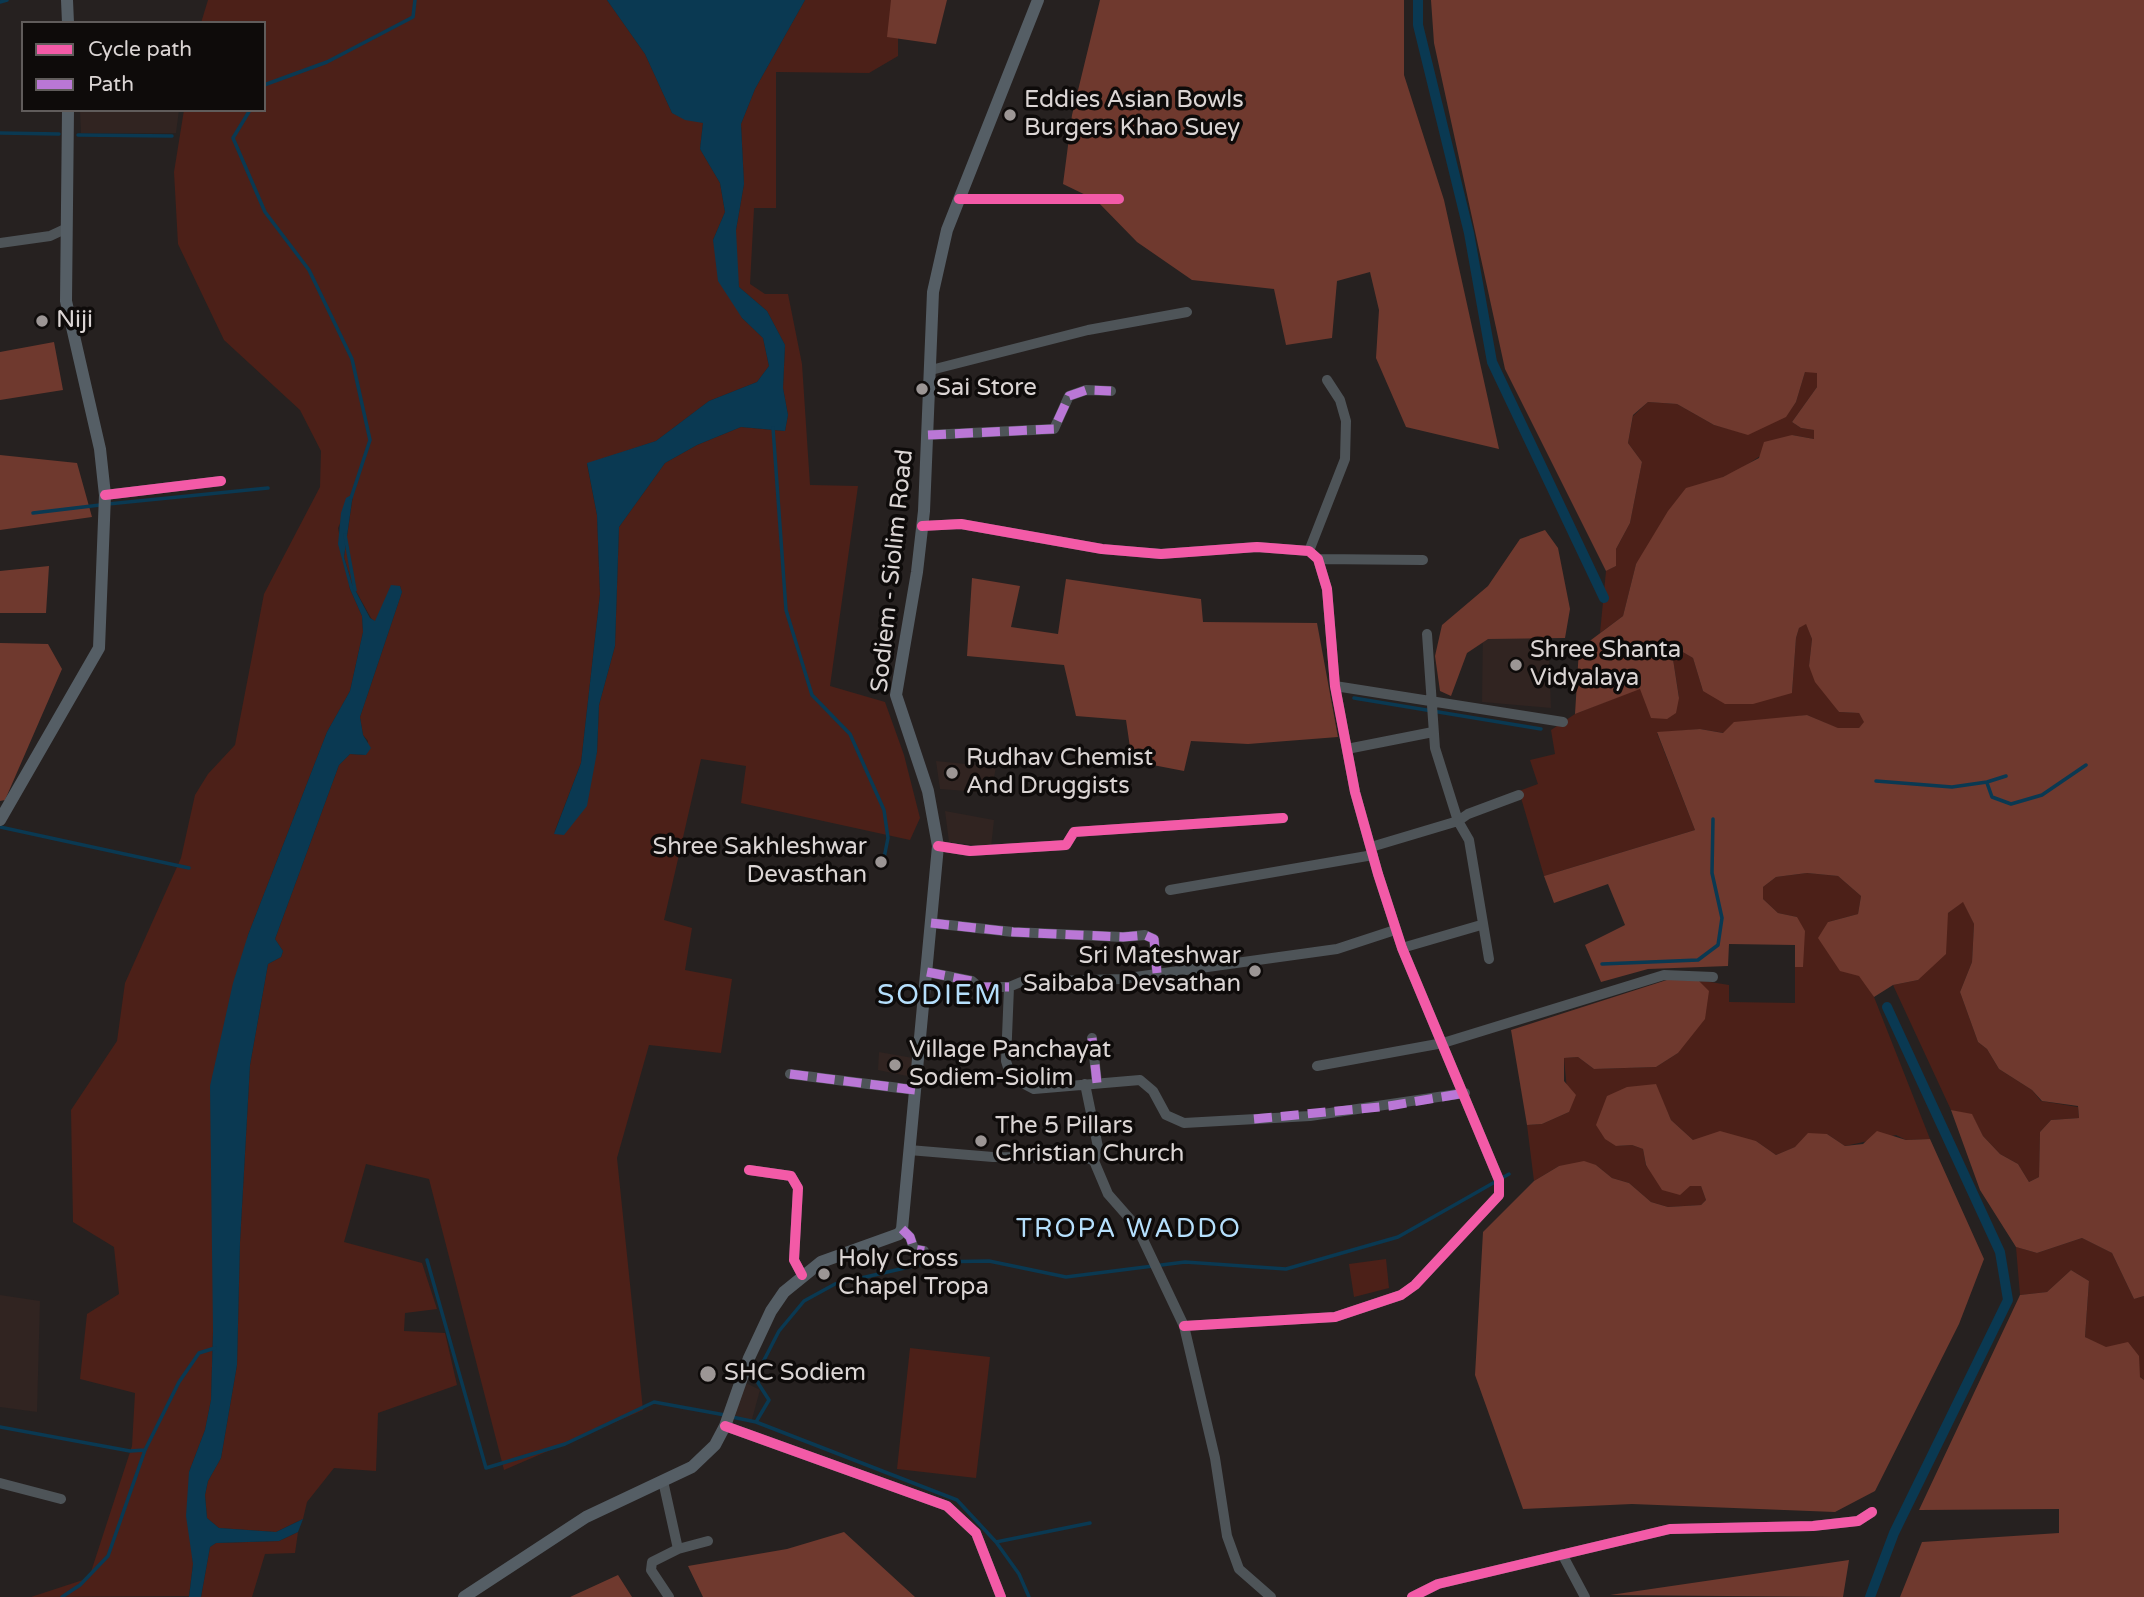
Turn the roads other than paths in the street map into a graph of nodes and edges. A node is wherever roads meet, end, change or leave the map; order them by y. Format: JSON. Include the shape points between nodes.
{"nodes":[{"id":1,"x":67,"y":0,"type":"edge"},
{"id":2,"x":1038,"y":0,"type":"edge"},
{"id":3,"x":68,"y":21,"type":"edge"},
{"id":4,"x":68,"y":112,"type":"edge"},
{"id":5,"x":959,"y":199,"type":"junction"},
{"id":6,"x":1119,"y":199,"type":"dead end"},
{"id":7,"x":65,"y":229,"type":"junction"},
{"id":8,"x":0,"y":243,"type":"edge"},
{"id":9,"x":1187,"y":312,"type":"dead end"},
{"id":10,"x":932,"y":370,"type":"junction"},
{"id":11,"x":1327,"y":380,"type":"dead end"},
{"id":12,"x":1111,"y":391,"type":"dead end"},
{"id":13,"x":928,"y":435,"type":"junction"},
{"id":14,"x":221,"y":481,"type":"dead end"},
{"id":15,"x":105,"y":495,"type":"junction"},
{"id":16,"x":922,"y":526,"type":"junction"},
{"id":17,"x":1309,"y":551,"type":"junction"},
{"id":18,"x":1318,"y":559,"type":"junction"},
{"id":19,"x":1423,"y":560,"type":"dead end"},
{"id":20,"x":1427,"y":634,"type":"dead end"},
{"id":21,"x":1335,"y":685,"type":"junction"},
{"id":22,"x":1429,"y":701,"type":"junction"},
{"id":23,"x":1563,"y":722,"type":"dead end"},
{"id":24,"x":1433,"y":732,"type":"junction"},
{"id":25,"x":1347,"y":749,"type":"junction"},
{"id":26,"x":1519,"y":795,"type":"dead end"},
{"id":27,"x":1283,"y":818,"type":"dead end"},
{"id":28,"x":0,"y":820,"type":"edge"},
{"id":29,"x":1458,"y":821,"type":"junction"},
{"id":30,"x":938,"y":846,"type":"junction"},
{"id":31,"x":1372,"y":851,"type":"junction"},
{"id":32,"x":1170,"y":890,"type":"dead end"},
{"id":33,"x":931,"y":923,"type":"junction"},
{"id":34,"x":1481,"y":925,"type":"junction"},
{"id":35,"x":1395,"y":930,"type":"junction"},
{"id":36,"x":1402,"y":948,"type":"junction"},
{"id":37,"x":1489,"y":959,"type":"dead end"},
{"id":38,"x":927,"y":972,"type":"junction"},
{"id":39,"x":1157,"y":973,"type":"junction"},
{"id":40,"x":1713,"y":978,"type":"dead end"},
{"id":41,"x":1009,"y":987,"type":"junction"},
{"id":42,"x":1093,"y":1038,"type":"dead end"},
{"id":43,"x":1443,"y":1043,"type":"junction"},
{"id":44,"x":1317,"y":1066,"type":"dead end"},
{"id":45,"x":790,"y":1074,"type":"dead end"},
{"id":46,"x":1097,"y":1083,"type":"junction"},
{"id":47,"x":1085,"y":1084,"type":"junction"},
{"id":48,"x":915,"y":1090,"type":"junction"},
{"id":49,"x":1465,"y":1093,"type":"junction"},
{"id":50,"x":909,"y":1150,"type":"junction"},
{"id":51,"x":1094,"y":1161,"type":"junction"},
{"id":52,"x":749,"y":1170,"type":"dead end"},
{"id":53,"x":902,"y":1229,"type":"junction"},
{"id":54,"x":924,"y":1251,"type":"dead end"},
{"id":55,"x":802,"y":1275,"type":"junction"},
{"id":56,"x":1184,"y":1326,"type":"junction"},
{"id":57,"x":728,"y":1419,"type":"junction"},
{"id":58,"x":663,"y":1481,"type":"junction"},
{"id":59,"x":0,"y":1483,"type":"edge"},
{"id":60,"x":61,"y":1499,"type":"dead end"},
{"id":61,"x":1872,"y":1513,"type":"dead end"},
{"id":62,"x":708,"y":1541,"type":"dead end"},
{"id":63,"x":678,"y":1549,"type":"junction"},
{"id":64,"x":1562,"y":1554,"type":"junction"},
{"id":65,"x":464,"y":1597,"type":"edge"},
{"id":66,"x":669,"y":1597,"type":"edge"},
{"id":67,"x":1001,"y":1597,"type":"edge"},
{"id":68,"x":1271,"y":1597,"type":"edge"},
{"id":69,"x":1412,"y":1597,"type":"edge"},
{"id":70,"x":1585,"y":1597,"type":"edge"}],
"edges":[{"from":1,"to":3,"type":"main road"},
{"from":2,"to":5,"type":"main road","name":"Sodiem - Siolim Road"},
{"from":4,"to":7,"type":"main road"},
{"from":5,"to":6,"type":"street"},
{"from":5,"to":10,"type":"main road","name":"Sodiem - Siolim Road","via":[[933,292]]},
{"from":7,"to":8,"type":"street","via":[[50,236]]},
{"from":7,"to":15,"type":"main road","via":[[66,302],[100,449]]},
{"from":9,"to":10,"type":"street","via":[[1088,330]]},
{"from":10,"to":13,"type":"main road","name":"Sodiem - Siolim Road"},
{"from":11,"to":17,"type":"street","via":[[1346,421],[1345,459]]},
{"from":12,"to":13,"type":"street","via":[[1086,390],[1069,396],[1054,429]]},
{"from":13,"to":16,"type":"main road","name":"Sodiem - Siolim Road"},
{"from":14,"to":15,"type":"street"},
{"from":15,"to":28,"type":"main road","via":[[99,648]]},
{"from":16,"to":17,"type":"street","via":[[961,524],[1044,541],[1161,554],[1256,547]]},
{"from":16,"to":30,"type":"main road","name":"Sodiem - Siolim Road","via":[[896,695],[928,791]]},
{"from":17,"to":18,"type":"street"},
{"from":18,"to":19,"type":"street"},
{"from":18,"to":21,"type":"street","via":[[1327,589]]},
{"from":20,"to":22,"type":"street"},
{"from":21,"to":22,"type":"street"},
{"from":21,"to":25,"type":"street"},
{"from":22,"to":23,"type":"street"},
{"from":22,"to":24,"type":"street"},
{"from":24,"to":25,"type":"street"},
{"from":24,"to":29,"type":"street"},
{"from":25,"to":31,"type":"street"},
{"from":26,"to":29,"type":"street"},
{"from":27,"to":30,"type":"street","via":[[1074,832],[1066,845],[970,851]]},
{"from":29,"to":31,"type":"street"},
{"from":29,"to":34,"type":"street","via":[[1469,840]]},
{"from":30,"to":33,"type":"main road","name":"Sodiem - Siolim Road"},
{"from":31,"to":32,"type":"street"},
{"from":31,"to":35,"type":"street"},
{"from":33,"to":38,"type":"main road","name":"Sodiem - Siolim Road"},
{"from":33,"to":39,"type":"street","via":[[1013,932],[1145,935],[1154,939]]},
{"from":34,"to":36,"type":"street"},
{"from":34,"to":37,"type":"street"},
{"from":35,"to":36,"type":"street"},
{"from":35,"to":39,"type":"street","via":[[1337,949]]},
{"from":36,"to":43,"type":"street"},
{"from":38,"to":41,"type":"street","via":[[972,981],[979,987]]},
{"from":38,"to":48,"type":"main road","name":"Sodiem - Siolim Road"},
{"from":39,"to":41,"type":"street","via":[[1087,982],[1021,982]]},
{"from":40,"to":43,"type":"street","via":[[1664,975]]},
{"from":41,"to":47,"type":"street","via":[[1006,1061],[1011,1077],[1034,1089]]},
{"from":42,"to":46,"type":"street"},
{"from":43,"to":44,"type":"street"},
{"from":43,"to":49,"type":"street"},
{"from":45,"to":48,"type":"street"},
{"from":46,"to":47,"type":"street"},
{"from":46,"to":49,"type":"street","via":[[1140,1080],[1153,1091],[1166,1115],[1184,1123],[1310,1116]]},
{"from":47,"to":51,"type":"street","via":[[1098,1147]]},
{"from":48,"to":50,"type":"main road","name":"Sodiem - Siolim Road"},
{"from":49,"to":56,"type":"street","via":[[1499,1180],[1499,1195],[1415,1285],[1401,1295],[1335,1317]]},
{"from":50,"to":51,"type":"street"},
{"from":50,"to":53,"type":"main road","name":"Sodiem - Siolim Road"},
{"from":51,"to":56,"type":"street","via":[[1108,1194],[1137,1227]]},
{"from":52,"to":55,"type":"street","via":[[791,1176],[798,1188],[794,1260]]},
{"from":53,"to":54,"type":"street","via":[[914,1249]]},
{"from":53,"to":55,"type":"main road","via":[[821,1262]]},
{"from":55,"to":57,"type":"main road","via":[[771,1311]]},
{"from":56,"to":68,"type":"street","via":[[1215,1458],[1227,1536],[1239,1569]]},
{"from":57,"to":58,"type":"main road","via":[[715,1445],[692,1467]]},
{"from":57,"to":67,"type":"street","via":[[947,1506],[976,1534]]},
{"from":58,"to":63,"type":"street"},
{"from":58,"to":65,"type":"main road","via":[[586,1517]]},
{"from":59,"to":60,"type":"street"},
{"from":61,"to":64,"type":"street","via":[[1858,1521],[1813,1526],[1670,1529]]},
{"from":62,"to":63,"type":"street"},
{"from":63,"to":66,"type":"street","via":[[652,1562],[651,1570]]},
{"from":64,"to":69,"type":"street","via":[[1438,1584]]},
{"from":64,"to":70,"type":"street"}]}
